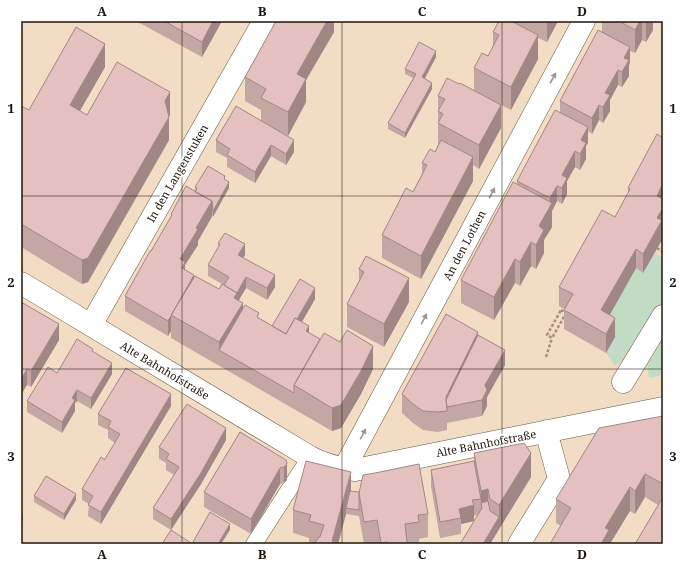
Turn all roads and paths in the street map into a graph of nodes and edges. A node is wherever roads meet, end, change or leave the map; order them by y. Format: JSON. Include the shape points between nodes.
{"nodes":[{"id":1,"x":264,"y":21,"type":"edge"},
{"id":2,"x":584,"y":21,"type":"edge"},
{"id":3,"x":657,"y":248,"type":"edge"},
{"id":4,"x":663,"y":252,"type":"edge"},
{"id":5,"x":21,"y":283,"type":"edge"},
{"id":6,"x":663,"y":316,"type":"edge"},
{"id":7,"x":91,"y":325,"type":"junction"},
{"id":8,"x":552,"y":338,"type":"junction"},
{"id":9,"x":546,"y":357,"type":"dead end"},
{"id":10,"x":623,"y":382,"type":"dead end"},
{"id":11,"x":663,"y":408,"type":"edge"},
{"id":12,"x":546,"y":431,"type":"junction"},
{"id":13,"x":310,"y":457,"type":"junction"},
{"id":14,"x":344,"y":468,"type":"junction"},
{"id":15,"x":254,"y":544,"type":"edge"},
{"id":16,"x":518,"y":544,"type":"edge"}],
"edges":[{"from":1,"to":7,"type":"street","name":"In den Langenstuken"},
{"from":14,"to":2,"type":"street","name":"An den Lothen","one_way":true},
{"from":3,"to":4,"type":"path"},
{"from":5,"to":7,"type":"street","name":"Alte Bahnhofstraße"},
{"from":6,"to":10,"type":"street"},
{"from":7,"to":13,"type":"street","name":"Alte Bahnhofstraße"},
{"from":8,"to":8,"type":"path","via":[[566,313],[565,311],[561,310],[547,335]]},
{"from":8,"to":9,"type":"path"},
{"from":11,"to":12,"type":"street","name":"Alte Bahnhofstraße"},
{"from":12,"to":14,"type":"street","name":"Alte Bahnhofstraße","via":[[355,470]]},
{"from":12,"to":16,"type":"street","via":[[558,479]]},
{"from":13,"to":14,"type":"street","name":"Alte Bahnhofstraße"},
{"from":13,"to":15,"type":"lane"}]}
